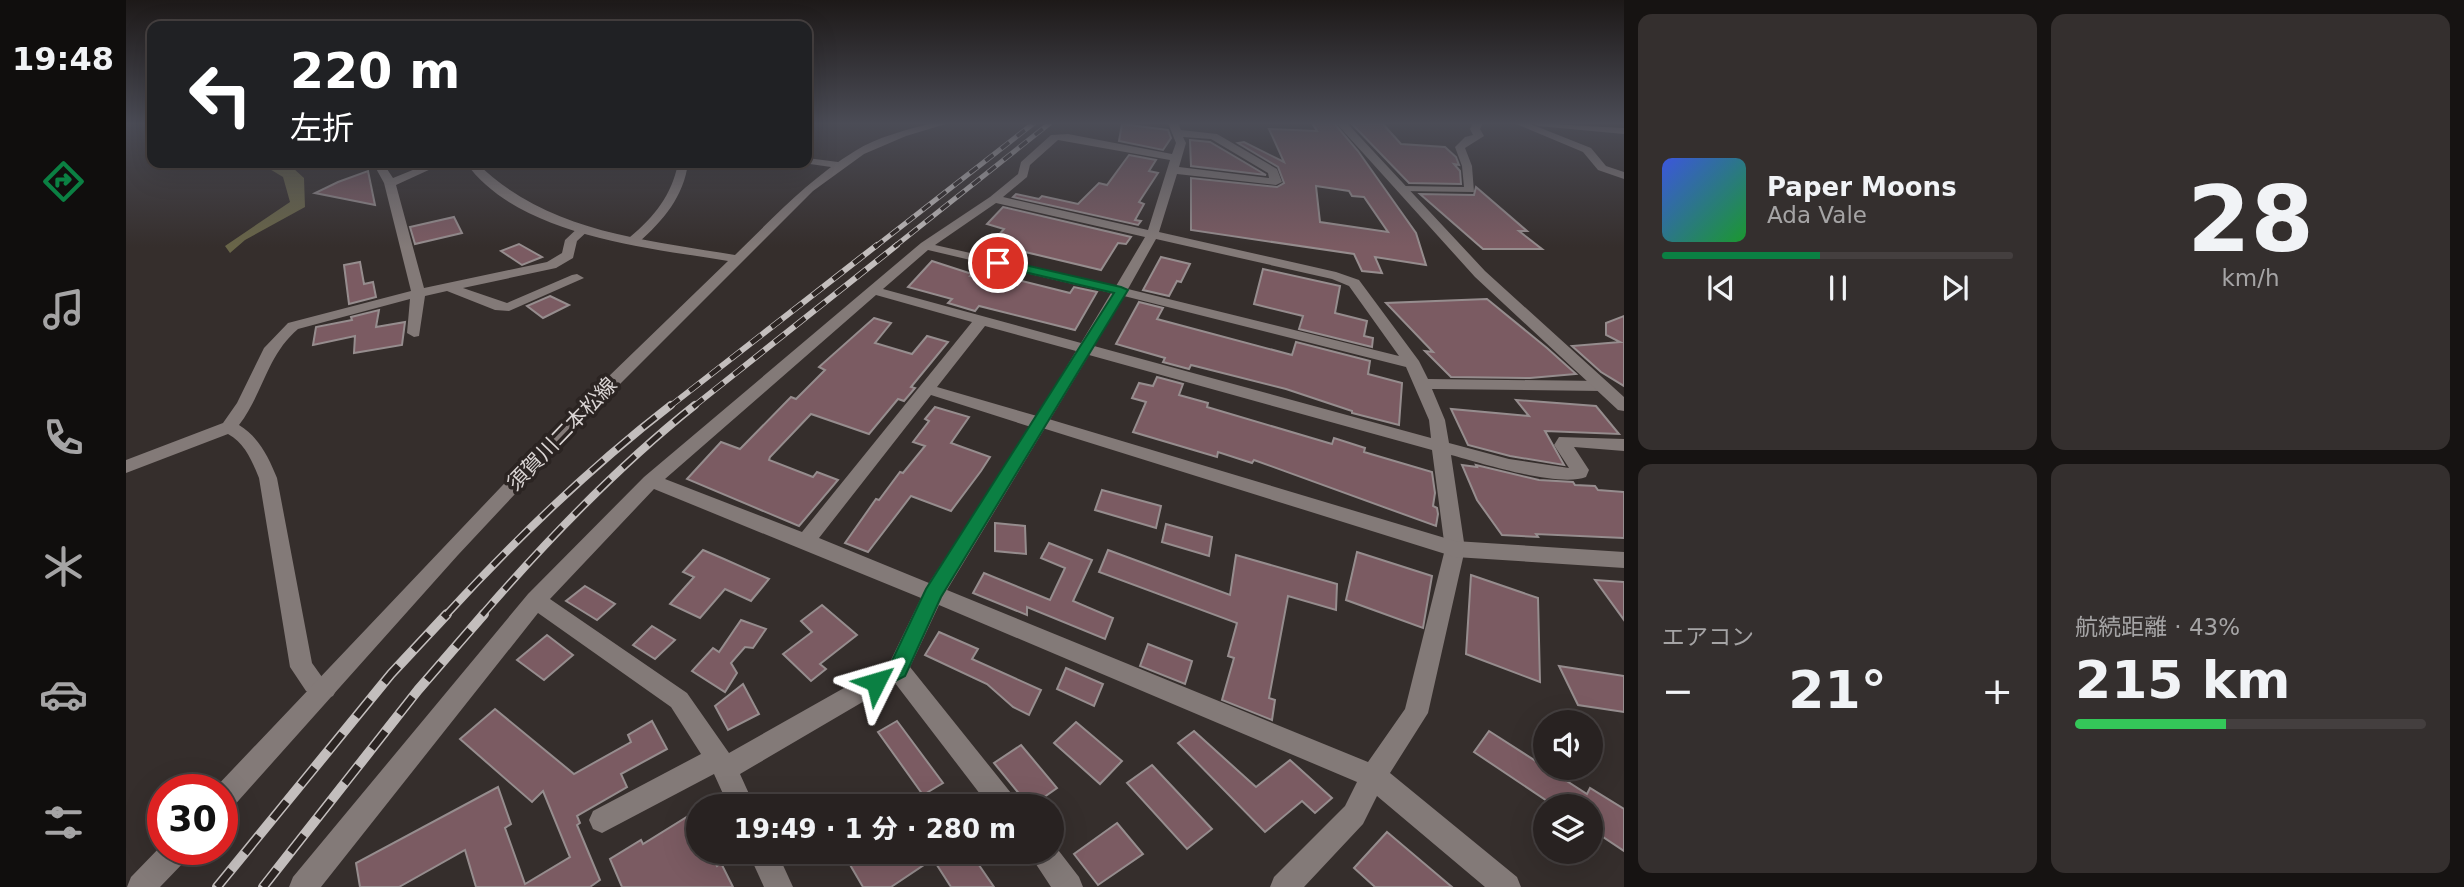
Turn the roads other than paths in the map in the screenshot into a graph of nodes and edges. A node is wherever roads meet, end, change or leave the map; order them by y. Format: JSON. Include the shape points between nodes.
{"nodes":[{"id":1,"x":833,"y":164,"type":"edge"},
{"id":2,"x":1025,"y":164,"type":"edge"},
{"id":3,"x":1175,"y":164,"type":"edge"},
{"id":4,"x":1177,"y":164,"type":"edge"},
{"id":5,"x":1263,"y":164,"type":"edge"},
{"id":6,"x":1381,"y":164,"type":"edge"},
{"id":7,"x":1466,"y":164,"type":"edge"},
{"id":8,"x":1599,"y":164,"type":"edge"},
{"id":9,"x":838,"y":165,"type":"joint"},
{"id":10,"x":381,"y":168,"type":"edge"},
{"id":11,"x":427,"y":168,"type":"edge"},
{"id":12,"x":475,"y":168,"type":"edge"},
{"id":13,"x":682,"y":168,"type":"edge"},
{"id":14,"x":1624,"y":176,"type":"edge"},
{"id":15,"x":390,"y":183,"type":"junction"},
{"id":16,"x":1404,"y":189,"type":"junction"},
{"id":17,"x":994,"y":199,"type":"junction"},
{"id":18,"x":585,"y":228,"type":"junction"},
{"id":19,"x":1152,"y":236,"type":"junction"},
{"id":20,"x":634,"y":240,"type":"junction"},
{"id":21,"x":925,"y":246,"type":"junction"},
{"id":22,"x":737,"y":259,"type":"junction"},
{"id":23,"x":577,"y":278,"type":"dead end"},
{"id":24,"x":449,"y":287,"type":"junction"},
{"id":25,"x":875,"y":290,"type":"junction"},
{"id":26,"x":1121,"y":290,"type":"junction"},
{"id":27,"x":418,"y":293,"type":"junction"},
{"id":28,"x":982,"y":320,"type":"junction"},
{"id":29,"x":414,"y":332,"type":"dead end"},
{"id":30,"x":1084,"y":348,"type":"junction"},
{"id":31,"x":1417,"y":374,"type":"junction"},
{"id":32,"x":1602,"y":386,"type":"junction"},
{"id":33,"x":928,"y":389,"type":"junction"},
{"id":34,"x":1624,"y":406,"type":"edge"},
{"id":35,"x":1042,"y":422,"type":"junction"},
{"id":36,"x":229,"y":428,"type":"junction"},
{"id":37,"x":1624,"y":444,"type":"edge"},
{"id":38,"x":1440,"y":447,"type":"junction"},
{"id":39,"x":126,"y":467,"type":"edge"},
{"id":40,"x":651,"y":481,"type":"junction"},
{"id":41,"x":806,"y":541,"type":"junction"},
{"id":42,"x":1455,"y":549,"type":"junction"},
{"id":43,"x":1624,"y":560,"type":"edge"},
{"id":44,"x":933,"y":594,"type":"junction"},
{"id":45,"x":536,"y":600,"type":"junction"},
{"id":46,"x":898,"y":669,"type":"junction"},
{"id":47,"x":324,"y":689,"type":"junction"},
{"id":48,"x":721,"y":764,"type":"junction"},
{"id":49,"x":1373,"y":776,"type":"junction"},
{"id":50,"x":238,"y":783,"type":"edge"},
{"id":51,"x":736,"y":794,"type":"edge"},
{"id":52,"x":996,"y":794,"type":"edge"},
{"id":53,"x":602,"y":820,"type":"dead end"},
{"id":54,"x":768,"y":864,"type":"edge"},
{"id":55,"x":1051,"y":864,"type":"edge"},
{"id":56,"x":162,"y":865,"type":"edge"},
{"id":57,"x":142,"y":887,"type":"edge"},
{"id":58,"x":303,"y":887,"type":"edge"},
{"id":59,"x":779,"y":887,"type":"edge"},
{"id":60,"x":1069,"y":887,"type":"edge"},
{"id":61,"x":1284,"y":887,"type":"edge"},
{"id":62,"x":1507,"y":887,"type":"edge"}],
"edges":[{"from":1,"to":9,"type":"street"},
{"from":2,"to":17,"type":"street","via":[[1023,175]]},
{"from":3,"to":19,"type":"street"},
{"from":4,"to":5,"type":"street","via":[[1276,182],[1273,170]]},
{"from":6,"to":16,"type":"street"},
{"from":7,"to":16,"type":"street","via":[[1470,190]]},
{"from":8,"to":14,"type":"street"},
{"from":9,"to":22,"type":"street","name":"須賀川二本松線"},
{"from":10,"to":15,"type":"street"},
{"from":11,"to":15,"type":"street"},
{"from":12,"to":18,"type":"street","via":[[503,195],[524,207]]},
{"from":13,"to":20,"type":"street","via":[[677,188],[660,214]]},
{"from":15,"to":27,"type":"street"},
{"from":16,"to":32,"type":"street","via":[[1480,274]]},
{"from":17,"to":19,"type":"street"},
{"from":17,"to":21,"type":"street"},
{"from":18,"to":20,"type":"street"},
{"from":18,"to":24,"type":"street","via":[[571,240],[568,255],[560,261]]},
{"from":19,"to":26,"type":"street"},
{"from":19,"to":31,"type":"street","via":[[1354,283]]},
{"from":20,"to":22,"type":"street"},
{"from":21,"to":25,"type":"street"},
{"from":21,"to":26,"type":"street"},
{"from":22,"to":47,"type":"street","name":"須賀川二本松線","via":[[572,422]]},
{"from":23,"to":24,"type":"street","via":[[509,307]]},
{"from":24,"to":27,"type":"street"},
{"from":25,"to":28,"type":"street"},
{"from":25,"to":40,"type":"street"},
{"from":26,"to":30,"type":"street"},
{"from":26,"to":31,"type":"street"},
{"from":27,"to":29,"type":"street"},
{"from":27,"to":36,"type":"street","via":[[313,318],[286,331],[258,369]]},
{"from":28,"to":30,"type":"street"},
{"from":28,"to":33,"type":"street"},
{"from":30,"to":35,"type":"street"},
{"from":30,"to":38,"type":"street"},
{"from":31,"to":32,"type":"street"},
{"from":31,"to":38,"type":"street","via":[[1437,420]]},
{"from":32,"to":34,"type":"street"},
{"from":33,"to":35,"type":"street"},
{"from":33,"to":41,"type":"street"},
{"from":35,"to":42,"type":"street"},
{"from":35,"to":44,"type":"street"},
{"from":36,"to":39,"type":"street"},
{"from":36,"to":47,"type":"street","via":[[243,435],[264,467],[301,667]]},
{"from":37,"to":38,"type":"street","via":[[1565,441],[1563,445],[1580,470],[1572,475]]},
{"from":38,"to":42,"type":"street"},
{"from":40,"to":41,"type":"street"},
{"from":40,"to":45,"type":"street"},
{"from":41,"to":44,"type":"street"},
{"from":42,"to":43,"type":"street"},
{"from":42,"to":49,"type":"street","via":[[1416,713]]},
{"from":44,"to":46,"type":"street"},
{"from":44,"to":49,"type":"street"},
{"from":45,"to":48,"type":"street","via":[[679,700]]},
{"from":45,"to":58,"type":"street"},
{"from":46,"to":48,"type":"street"},
{"from":46,"to":52,"type":"street"},
{"from":47,"to":50,"type":"street","name":"須賀川二本松線"},
{"from":48,"to":51,"type":"street"},
{"from":48,"to":53,"type":"street"},
{"from":49,"to":61,"type":"street","via":[[1354,815]]},
{"from":49,"to":62,"type":"street"},
{"from":54,"to":59,"type":"street"},
{"from":55,"to":60,"type":"street"},
{"from":56,"to":57,"type":"street"}]}
